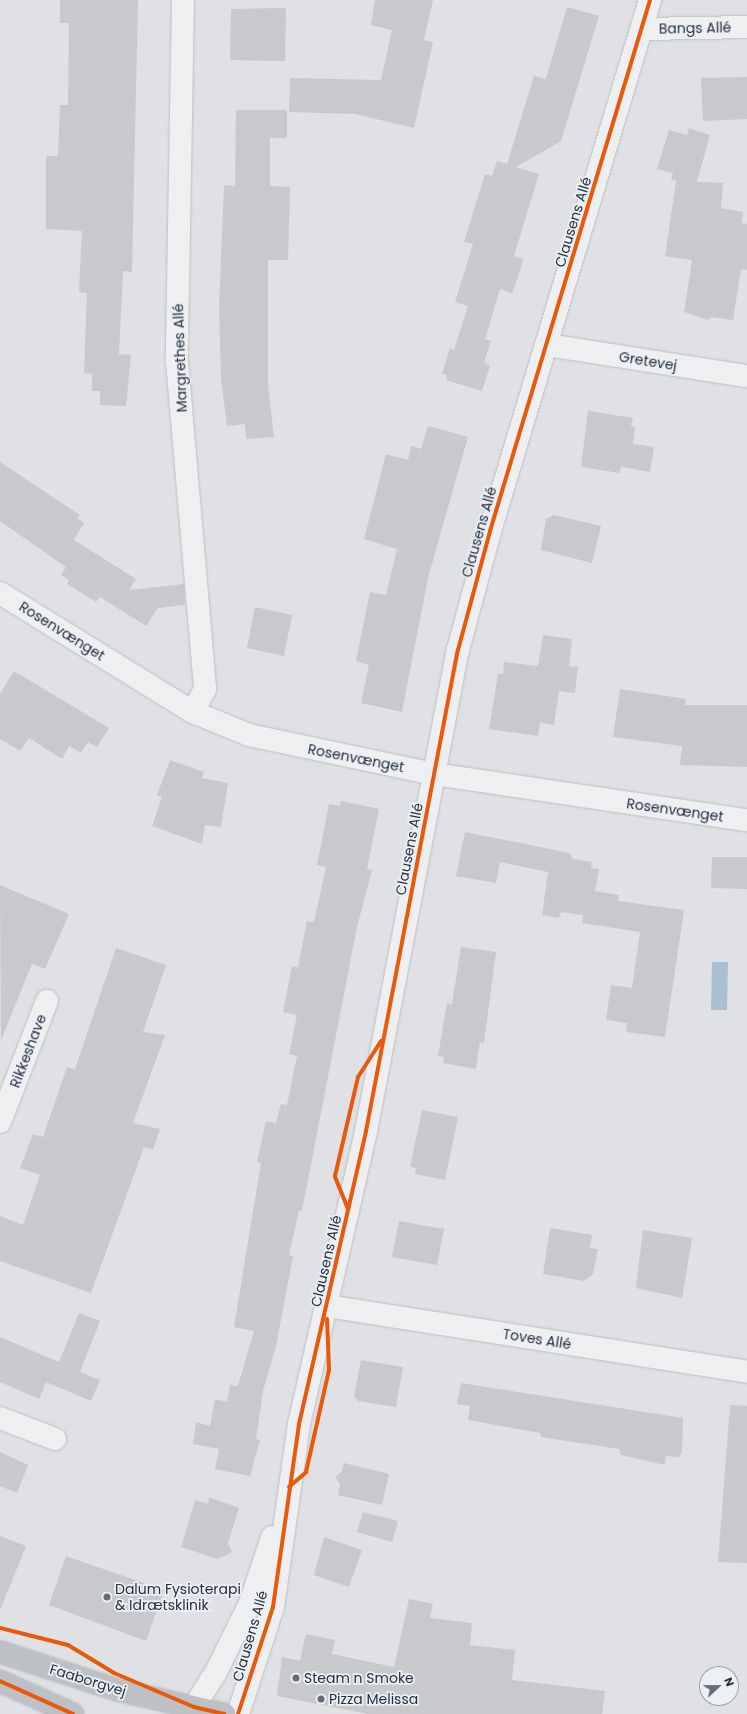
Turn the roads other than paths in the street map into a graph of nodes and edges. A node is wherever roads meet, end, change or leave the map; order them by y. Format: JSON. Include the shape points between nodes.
{"nodes":[{"id":1,"x":183,"y":0,"type":"edge"},
{"id":2,"x":650,"y":0,"type":"edge"},
{"id":3,"x":747,"y":27,"type":"edge"},
{"id":4,"x":644,"y":30,"type":"junction"},
{"id":5,"x":548,"y":345,"type":"junction"},
{"id":6,"x":747,"y":376,"type":"edge"},
{"id":7,"x":0,"y":593,"type":"edge"},
{"id":8,"x":193,"y":712,"type":"junction"},
{"id":9,"x":434,"y":774,"type":"junction"},
{"id":10,"x":747,"y":820,"type":"edge"},
{"id":11,"x":46,"y":1001,"type":"dead end"},
{"id":12,"x":0,"y":1122,"type":"edge"},
{"id":13,"x":327,"y":1306,"type":"junction"},
{"id":14,"x":747,"y":1372,"type":"edge"},
{"id":15,"x":0,"y":1418,"type":"edge"},
{"id":16,"x":55,"y":1440,"type":"dead end"},
{"id":17,"x":289,"y":1487,"type":"junction"},
{"id":18,"x":0,"y":1652,"type":"edge"},
{"id":19,"x":0,"y":1681,"type":"edge"},
{"id":20,"x":194,"y":1707,"type":"junction"},
{"id":21,"x":74,"y":1714,"type":"edge"},
{"id":22,"x":224,"y":1714,"type":"edge"},
{"id":23,"x":238,"y":1714,"type":"edge"}],
"edges":[{"from":1,"to":8,"type":"street","name":"Margrethes Allé","via":[[178,361],[205,689]]},
{"from":2,"to":4,"type":"street","name":"Clausens Allé"},
{"from":3,"to":4,"type":"street","name":"Bangs Allé"},
{"from":4,"to":5,"type":"street","name":"Clausens Allé"},
{"from":5,"to":6,"type":"street","name":"Gretevej"},
{"from":5,"to":9,"type":"street","name":"Clausens Allé","via":[[488,538],[458,650]]},
{"from":7,"to":8,"type":"street","name":"Rosenvænget"},
{"from":8,"to":9,"type":"street","name":"Rosenvænget","via":[[249,735]]},
{"from":9,"to":10,"type":"street","name":"Rosenvænget"},
{"from":9,"to":13,"type":"street","name":"Clausens Allé","via":[[367,1124]]},
{"from":11,"to":12,"type":"street","name":"Rikkeshave"},
{"from":13,"to":14,"type":"street","name":"Toves Allé"},
{"from":13,"to":17,"type":"street","name":"Clausens Allé","via":[[300,1417]]},
{"from":15,"to":16,"type":"street"},
{"from":17,"to":20,"type":"street","name":"Clausens Allé","via":[[251,1601],[215,1674]]},
{"from":17,"to":23,"type":"street","name":"Clausens Allé","via":[[273,1606]]},
{"from":18,"to":20,"type":"main road","name":"Faaborgvej","via":[[118,1690]]},
{"from":19,"to":21,"type":"main road"},
{"from":20,"to":22,"type":"main road","name":"Faaborgvej"}]}
